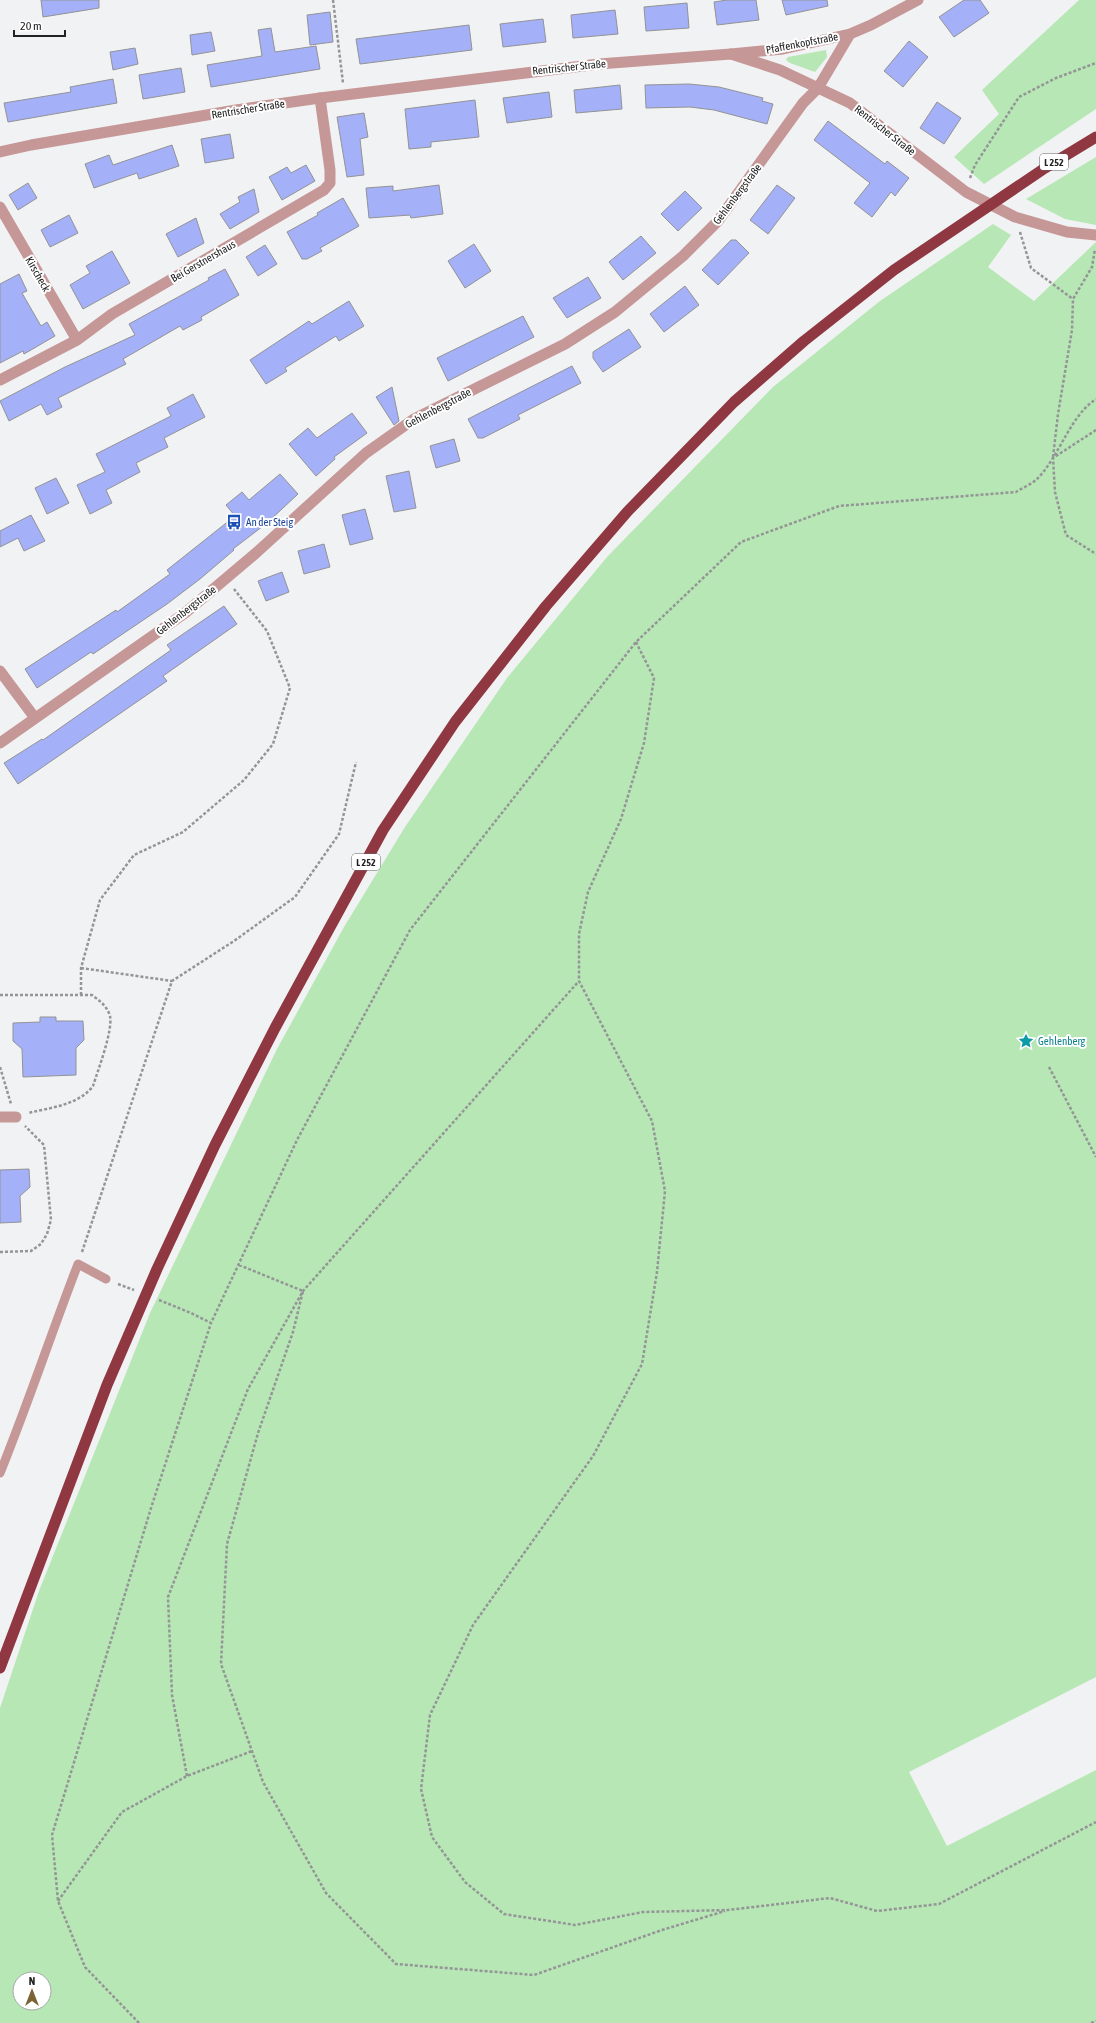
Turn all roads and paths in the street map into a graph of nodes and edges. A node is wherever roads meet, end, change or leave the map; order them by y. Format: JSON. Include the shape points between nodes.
{"nodes":[{"id":1,"x":332,"y":0,"type":"edge"},
{"id":2,"x":918,"y":0,"type":"edge"},
{"id":3,"x":850,"y":34,"type":"junction"},
{"id":4,"x":731,"y":54,"type":"junction"},
{"id":5,"x":1096,"y":63,"type":"edge"},
{"id":6,"x":818,"y":88,"type":"junction"},
{"id":7,"x":345,"y":95,"type":"junction"},
{"id":8,"x":320,"y":98,"type":"junction"},
{"id":9,"x":1096,"y":137,"type":"edge"},
{"id":10,"x":0,"y":152,"type":"edge"},
{"id":11,"x":966,"y":192,"type":"junction"},
{"id":12,"x":0,"y":208,"type":"edge"},
{"id":13,"x":1015,"y":217,"type":"junction"},
{"id":14,"x":1096,"y":235,"type":"edge"},
{"id":15,"x":1095,"y":247,"type":"dead end"},
{"id":16,"x":1073,"y":298,"type":"junction"},
{"id":17,"x":77,"y":340,"type":"junction"},
{"id":18,"x":0,"y":380,"type":"edge"},
{"id":19,"x":1096,"y":399,"type":"edge"},
{"id":20,"x":1096,"y":430,"type":"edge"},
{"id":21,"x":1053,"y":458,"type":"junction"},
{"id":22,"x":1096,"y":554,"type":"edge"},
{"id":23,"x":226,"y":578,"type":"junction"},
{"id":24,"x":636,"y":642,"type":"junction"},
{"id":25,"x":0,"y":671,"type":"edge"},
{"id":26,"x":35,"y":718,"type":"junction"},
{"id":27,"x":0,"y":743,"type":"edge"},
{"id":28,"x":356,"y":762,"type":"dead end"},
{"id":29,"x":81,"y":968,"type":"junction"},
{"id":30,"x":172,"y":981,"type":"junction"},
{"id":31,"x":579,"y":982,"type":"junction"},
{"id":32,"x":80,"y":995,"type":"junction"},
{"id":33,"x":0,"y":996,"type":"edge"},
{"id":34,"x":0,"y":1067,"type":"edge"},
{"id":35,"x":1049,"y":1067,"type":"dead end"},
{"id":36,"x":0,"y":1117,"type":"edge"},
{"id":37,"x":16,"y":1117,"type":"junction"},
{"id":38,"x":1096,"y":1158,"type":"edge"},
{"id":39,"x":0,"y":1252,"type":"edge"},
{"id":40,"x":78,"y":1264,"type":"junction"},
{"id":41,"x":239,"y":1265,"type":"junction"},
{"id":42,"x":106,"y":1279,"type":"dead end"},
{"id":43,"x":303,"y":1291,"type":"junction"},
{"id":44,"x":191,"y":1312,"type":"dead end"},
{"id":45,"x":211,"y":1323,"type":"junction"},
{"id":46,"x":0,"y":1473,"type":"edge"},
{"id":47,"x":0,"y":1668,"type":"edge"},
{"id":48,"x":252,"y":1750,"type":"junction"},
{"id":49,"x":186,"y":1776,"type":"junction"},
{"id":50,"x":1096,"y":1822,"type":"edge"},
{"id":51,"x":58,"y":1901,"type":"junction"},
{"id":52,"x":728,"y":1910,"type":"junction"},
{"id":53,"x":1096,"y":2020,"type":"edge"},
{"id":54,"x":139,"y":2023,"type":"edge"},
{"id":55,"x":1092,"y":2023,"type":"edge"}],
"edges":[{"from":1,"to":7,"type":"path"},
{"from":2,"to":3,"type":"street","name":"Pfaffenkopfstraße"},
{"from":3,"to":4,"type":"street","name":"Pfaffenkopfstraße","via":[[783,49]]},
{"from":3,"to":6,"type":"street","name":"Pfaffenkopfstraße"},
{"from":4,"to":6,"type":"street","name":"Rentrischer Straße","via":[[780,70]]},
{"from":4,"to":7,"type":"street","name":"Rentrischer Straße","via":[[599,64]]},
{"from":5,"to":11,"type":"path","via":[[1056,78],[1019,97],[975,165]]},
{"from":6,"to":11,"type":"street","name":"Rentrischer Straße","via":[[850,103]]},
{"from":6,"to":23,"type":"street","name":"Gehlenbergstraße","via":[[803,104],[718,221],[683,256],[615,312],[565,344],[414,419],[366,453]]},
{"from":7,"to":8,"type":"street","name":"Rentrischer Straße"},
{"from":8,"to":10,"type":"street","name":"Rentrischer Straße","via":[[236,110]]},
{"from":8,"to":17,"type":"street","name":"Bei Gerstnershaus","via":[[330,170],[330,183],[324,190],[112,314]]},
{"from":9,"to":47,"type":"highway","number":"L 252","via":[[1012,190],[888,275],[804,341],[734,402],[628,511],[546,606],[455,722],[383,830],[275,1028],[215,1145],[157,1269],[107,1385]]},
{"from":11,"to":13,"type":"street","name":"Rentrischer Straße"},
{"from":12,"to":17,"type":"street","name":"Kirscheck"},
{"from":13,"to":14,"type":"street","name":"Rentrischer Straße","via":[[1067,232]]},
{"from":13,"to":16,"type":"path","via":[[1031,268]]},
{"from":15,"to":16,"type":"path","via":[[1092,267]]},
{"from":16,"to":21,"type":"path","via":[[1072,330]]},
{"from":17,"to":18,"type":"street","name":"Bei Gerstnershaus"},
{"from":19,"to":21,"type":"path","via":[[1086,406]]},
{"from":20,"to":21,"type":"path"},
{"from":21,"to":22,"type":"path","via":[[1055,492],[1066,535]]},
{"from":21,"to":24,"type":"path","via":[[1037,480],[1016,492],[839,506],[741,542]]},
{"from":23,"to":26,"type":"street","name":"Gehlenbergstraße","via":[[185,613]]},
{"from":23,"to":29,"type":"path","via":[[267,631],[290,688],[273,744],[244,780],[183,832],[134,855],[100,900]]},
{"from":24,"to":31,"type":"path","via":[[654,678],[644,743],[621,820],[588,892],[579,934]]},
{"from":24,"to":41,"type":"path","via":[[410,930],[297,1140]]},
{"from":25,"to":26,"type":"street"},
{"from":26,"to":27,"type":"street","name":"Gehlenbergstraße"},
{"from":28,"to":30,"type":"path","via":[[339,834],[295,897]]},
{"from":29,"to":30,"type":"path"},
{"from":29,"to":32,"type":"path"},
{"from":30,"to":40,"type":"path"},
{"from":31,"to":43,"type":"path"},
{"from":31,"to":52,"type":"path","via":[[652,1122],[665,1191],[658,1272],[642,1364],[593,1456],[473,1625],[430,1715],[421,1789],[432,1837],[465,1882],[504,1914],[575,1925],[643,1912]]},
{"from":32,"to":33,"type":"path"},
{"from":32,"to":37,"type":"path","via":[[92,995],[104,1003],[110,1016],[110,1028],[93,1086],[88,1093],[69,1102]]},
{"from":34,"to":37,"type":"path"},
{"from":35,"to":38,"type":"path"},
{"from":36,"to":37,"type":"street"},
{"from":37,"to":39,"type":"path","via":[[44,1145],[51,1220],[41,1244],[31,1251]]},
{"from":40,"to":42,"type":"lane"},
{"from":40,"to":46,"type":"lane"},
{"from":41,"to":43,"type":"path"},
{"from":41,"to":45,"type":"path"},
{"from":43,"to":48,"type":"path","via":[[293,1332],[258,1433],[227,1544],[221,1664]]},
{"from":43,"to":49,"type":"path","via":[[248,1389],[168,1597],[172,1695]]},
{"from":44,"to":45,"type":"path"},
{"from":45,"to":51,"type":"path","via":[[151,1508],[52,1835]]},
{"from":48,"to":49,"type":"path"},
{"from":48,"to":52,"type":"path","via":[[263,1782],[326,1893],[396,1964],[534,1975],[662,1930]]},
{"from":49,"to":51,"type":"path","via":[[122,1812]]},
{"from":50,"to":52,"type":"path","via":[[939,1904],[877,1911],[830,1898]]},
{"from":51,"to":54,"type":"path","via":[[85,1967]]},
{"from":53,"to":55,"type":"path"}]}
